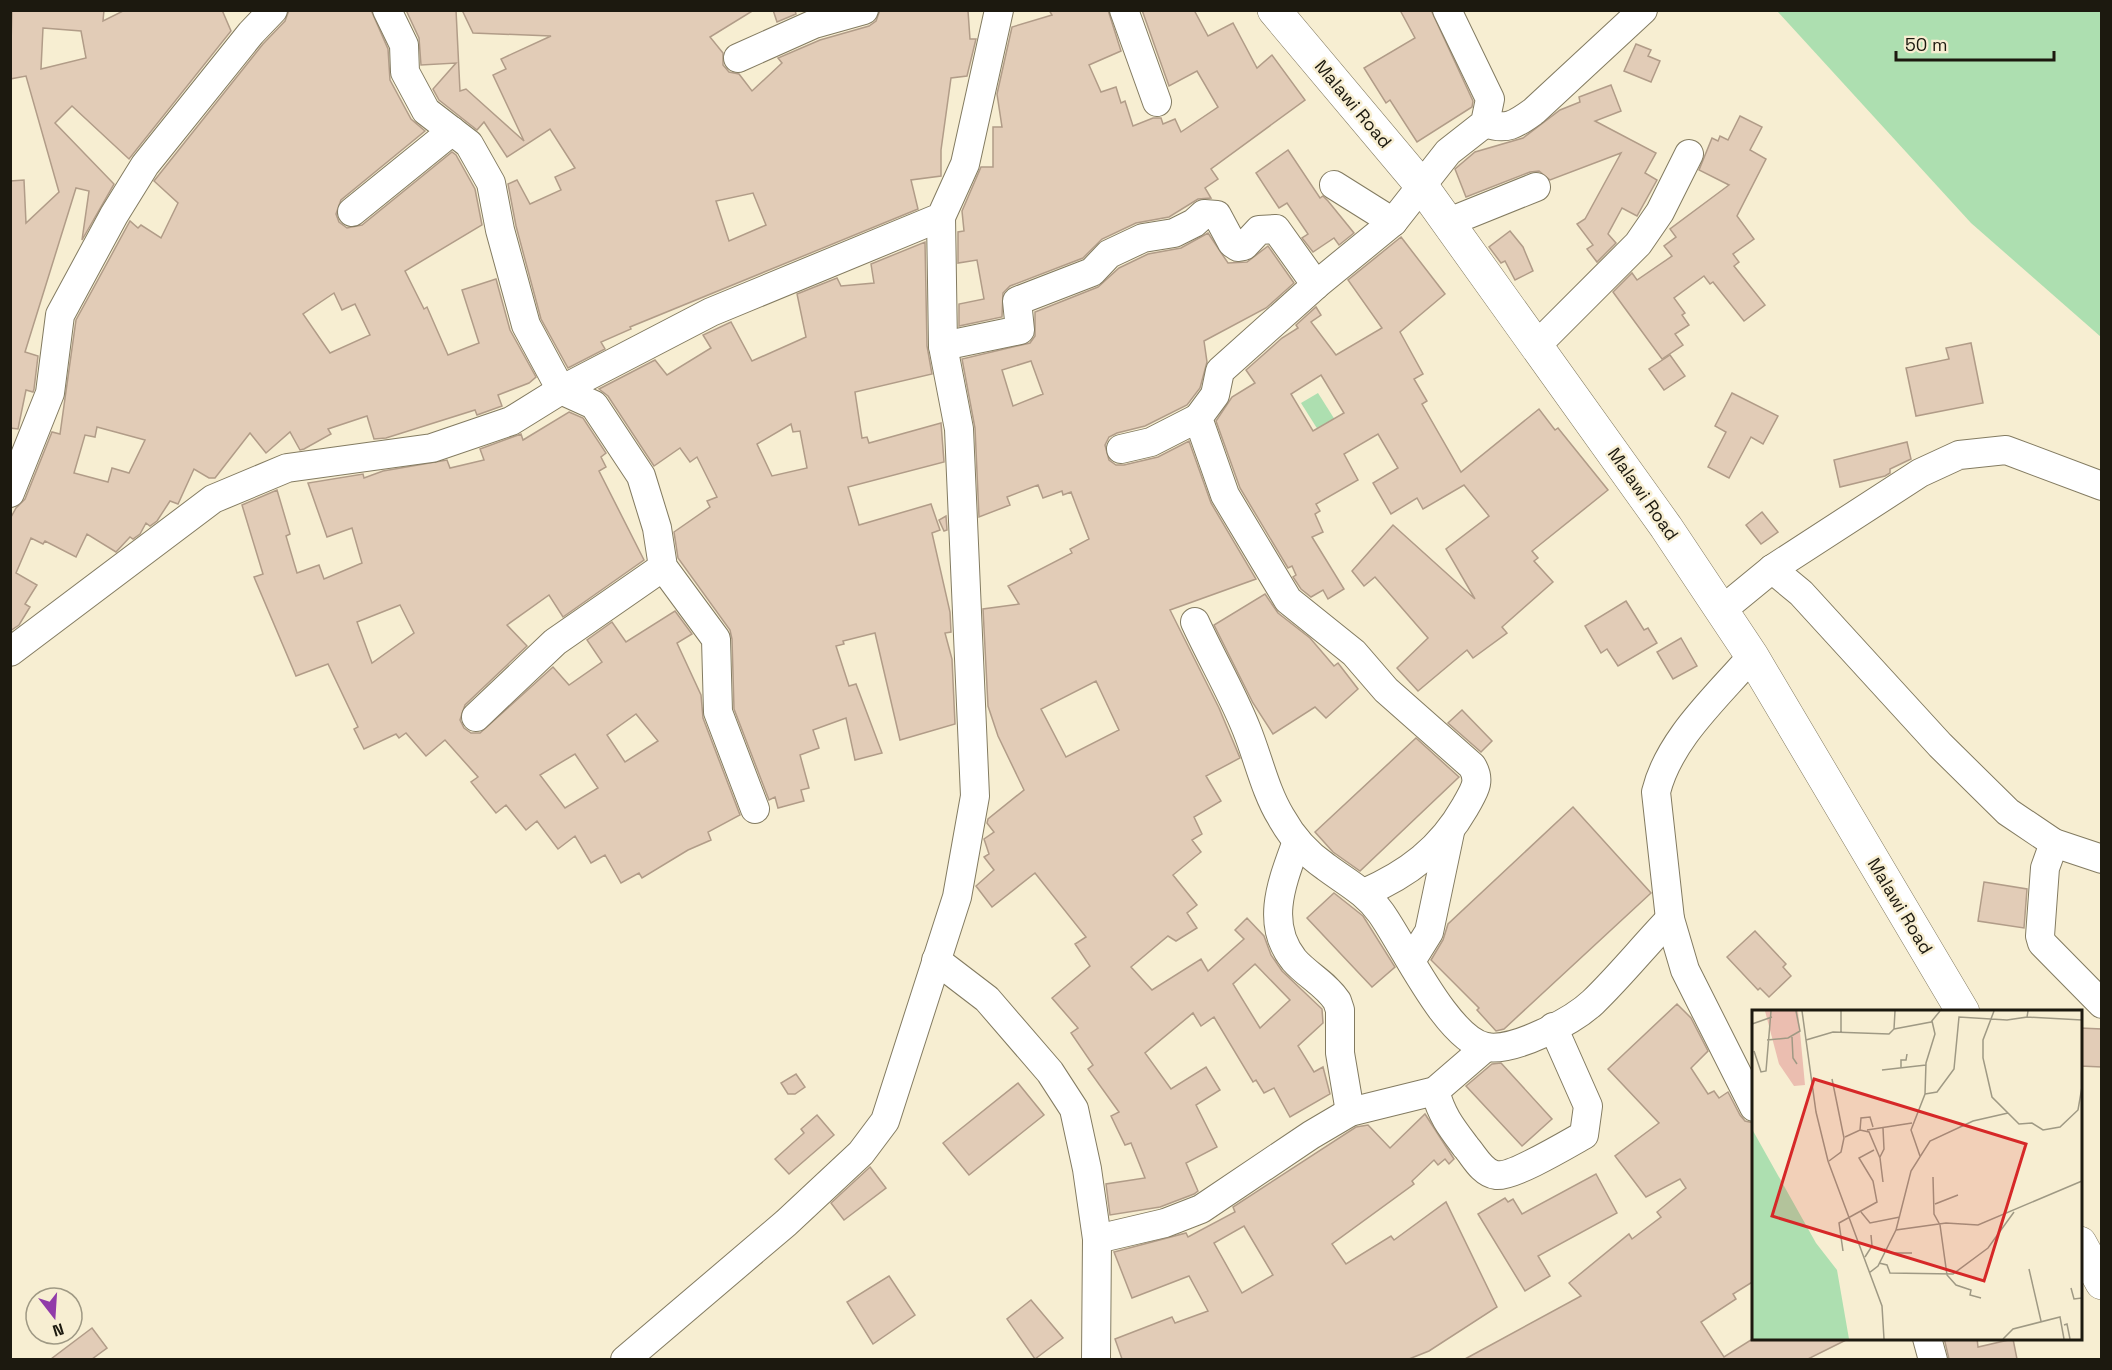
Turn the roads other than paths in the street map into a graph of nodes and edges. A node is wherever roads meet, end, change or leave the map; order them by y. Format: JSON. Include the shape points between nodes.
{"nodes":[{"id":1,"x":273,"y":10,"type":"edge"},
{"id":2,"x":387,"y":10,"type":"edge"},
{"id":3,"x":864,"y":10,"type":"edge"},
{"id":4,"x":1124,"y":10,"type":"edge"},
{"id":5,"x":1274,"y":10,"type":"edge"},
{"id":6,"x":1447,"y":10,"type":"edge"},
{"id":7,"x":1644,"y":10,"type":"edge"},
{"id":8,"x":994,"y":12,"type":"edge"},
{"id":9,"x":738,"y":58,"type":"dead end"},
{"id":10,"x":1157,"y":102,"type":"dead end"},
{"id":11,"x":1485,"y":123,"type":"junction"},
{"id":12,"x":452,"y":131,"type":"junction"},
{"id":13,"x":1689,"y":154,"type":"dead end"},
{"id":14,"x":1334,"y":185,"type":"dead end"},
{"id":15,"x":1421,"y":185,"type":"junction"},
{"id":16,"x":1536,"y":187,"type":"dead end"},
{"id":17,"x":352,"y":212,"type":"dead end"},
{"id":18,"x":942,"y":217,"type":"junction"},
{"id":19,"x":1393,"y":222,"type":"junction"},
{"id":20,"x":1449,"y":222,"type":"junction"},
{"id":21,"x":1316,"y":285,"type":"junction"},
{"id":22,"x":1537,"y":345,"type":"junction"},
{"id":23,"x":943,"y":346,"type":"junction"},
{"id":24,"x":561,"y":390,"type":"junction"},
{"id":25,"x":1198,"y":418,"type":"junction"},
{"id":26,"x":1121,"y":449,"type":"dead end"},
{"id":27,"x":2102,"y":486,"type":"edge"},
{"id":28,"x":10,"y":493,"type":"edge"},
{"id":29,"x":663,"y":567,"type":"junction"},
{"id":30,"x":1772,"y":569,"type":"junction"},
{"id":31,"x":1722,"y":610,"type":"junction"},
{"id":32,"x":1195,"y":622,"type":"dead end"},
{"id":33,"x":10,"y":652,"type":"edge"},
{"id":34,"x":1752,"y":656,"type":"junction"},
{"id":35,"x":476,"y":717,"type":"dead end"},
{"id":36,"x":755,"y":809,"type":"dead end"},
{"id":37,"x":1450,"y":832,"type":"junction"},
{"id":38,"x":1297,"y":841,"type":"junction"},
{"id":39,"x":2054,"y":843,"type":"junction"},
{"id":40,"x":2102,"y":859,"type":"edge"},
{"id":41,"x":1364,"y":893,"type":"junction"},
{"id":42,"x":1670,"y":919,"type":"junction"},
{"id":43,"x":936,"y":960,"type":"junction"},
{"id":44,"x":1411,"y":961,"type":"junction"},
{"id":45,"x":2102,"y":1004,"type":"edge"},
{"id":46,"x":1962,"y":1010,"type":"edge"},
{"id":47,"x":1553,"y":1027,"type":"junction"},
{"id":48,"x":1486,"y":1047,"type":"junction"},
{"id":49,"x":1435,"y":1091,"type":"junction"},
{"id":50,"x":1752,"y":1103,"type":"edge"},
{"id":51,"x":1350,"y":1112,"type":"junction"},
{"id":52,"x":1097,"y":1239,"type":"junction"},
{"id":53,"x":2082,"y":1247,"type":"edge"},
{"id":54,"x":2102,"y":1283,"type":"edge"},
{"id":55,"x":1928,"y":1340,"type":"edge"},
{"id":56,"x":625,"y":1359,"type":"edge"},
{"id":57,"x":1096,"y":1359,"type":"edge"},
{"id":58,"x":1933,"y":1359,"type":"edge"}],
"edges":[{"from":1,"to":28,"type":"street","via":[[145,165],[114,215],[60,315],[50,393]]},
{"from":2,"to":12,"type":"street","via":[[404,45],[405,72],[426,111]]},
{"from":3,"to":9,"type":"street","via":[[814,24]]},
{"from":4,"to":10,"type":"street"},
{"from":5,"to":15,"type":"main road","name":"Malawi Road"},
{"from":6,"to":11,"type":"street","via":[[1491,99]]},
{"from":7,"to":11,"type":"street","via":[[1534,111],[1517,123],[1500,128]]},
{"from":8,"to":18,"type":"street","via":[[965,164]]},
{"from":11,"to":15,"type":"street","via":[[1448,152]]},
{"from":12,"to":17,"type":"street"},
{"from":12,"to":24,"type":"street","via":[[469,144],[491,183],[526,325]]},
{"from":13,"to":22,"type":"street","via":[[1660,212],[1638,244]]},
{"from":14,"to":19,"type":"street"},
{"from":15,"to":19,"type":"street"},
{"from":15,"to":20,"type":"main road","name":"Malawi Road"},
{"from":16,"to":20,"type":"street"},
{"from":18,"to":23,"type":"street"},
{"from":18,"to":24,"type":"street","via":[[711,312]]},
{"from":19,"to":21,"type":"street"},
{"from":20,"to":22,"type":"main road","name":"Malawi Road"},
{"from":21,"to":23,"type":"street","via":[[1276,229],[1259,230],[1238,247],[1217,215],[1203,214],[1174,233],[1143,238],[1108,254],[1092,272],[1017,301],[1020,330]]},
{"from":21,"to":25,"type":"street","via":[[1220,371],[1215,395]]},
{"from":22,"to":31,"type":"main road","name":"Malawi Road"},
{"from":23,"to":43,"type":"street","via":[[959,429],[975,796],[957,897]]},
{"from":24,"to":29,"type":"street","via":[[594,405],[641,476],[657,528]]},
{"from":24,"to":33,"type":"street","via":[[511,421],[432,448],[287,468],[213,499]]},
{"from":25,"to":26,"type":"street","via":[[1151,442]]},
{"from":25,"to":37,"type":"street","via":[[1225,495],[1287,600],[1354,653],[1386,690],[1478,775],[1477,786]]},
{"from":27,"to":30,"type":"street","via":[[2006,450],[1959,455],[1920,473]]},
{"from":29,"to":35,"type":"street","via":[[555,642]]},
{"from":29,"to":36,"type":"street","via":[[716,639],[718,712]]},
{"from":30,"to":31,"type":"street"},
{"from":30,"to":39,"type":"street","via":[[1801,593],[1940,746],[2025,825]]},
{"from":31,"to":34,"type":"main road","name":"Malawi Road"},
{"from":32,"to":38,"type":"street","via":[[1245,725],[1279,814]]},
{"from":34,"to":42,"type":"street","via":[[1679,742],[1661,774],[1656,792]]},
{"from":34,"to":46,"type":"main road","name":"Malawi Road"},
{"from":37,"to":41,"type":"street","via":[[1425,858],[1396,879]]},
{"from":37,"to":44,"type":"street","via":[[1429,932]]},
{"from":38,"to":41,"type":"street","via":[[1324,867]]},
{"from":38,"to":51,"type":"street","via":[[1280,888],[1277,924],[1294,959],[1337,1001],[1340,1053]]},
{"from":39,"to":40,"type":"street"},
{"from":39,"to":45,"type":"street","via":[[2045,868],[2042,943]]},
{"from":41,"to":44,"type":"street"},
{"from":42,"to":47,"type":"street","via":[[1592,1004]]},
{"from":42,"to":50,"type":"street","via":[[1685,970]]},
{"from":43,"to":52,"type":"street","via":[[987,999],[1050,1072],[1074,1109]]},
{"from":43,"to":56,"type":"street","via":[[885,1121],[861,1153]]},
{"from":44,"to":48,"type":"street","via":[[1428,992],[1464,1034]]},
{"from":47,"to":48,"type":"street","via":[[1522,1043]]},
{"from":47,"to":49,"type":"street","via":[[1588,1106],[1584,1135],[1561,1148],[1496,1176],[1485,1170],[1441,1115]]},
{"from":48,"to":49,"type":"street"},
{"from":49,"to":51,"type":"street"},
{"from":51,"to":52,"type":"street","via":[[1201,1209],[1166,1223]]},
{"from":52,"to":57,"type":"street"},
{"from":53,"to":54,"type":"main road"},
{"from":55,"to":58,"type":"street"}]}
